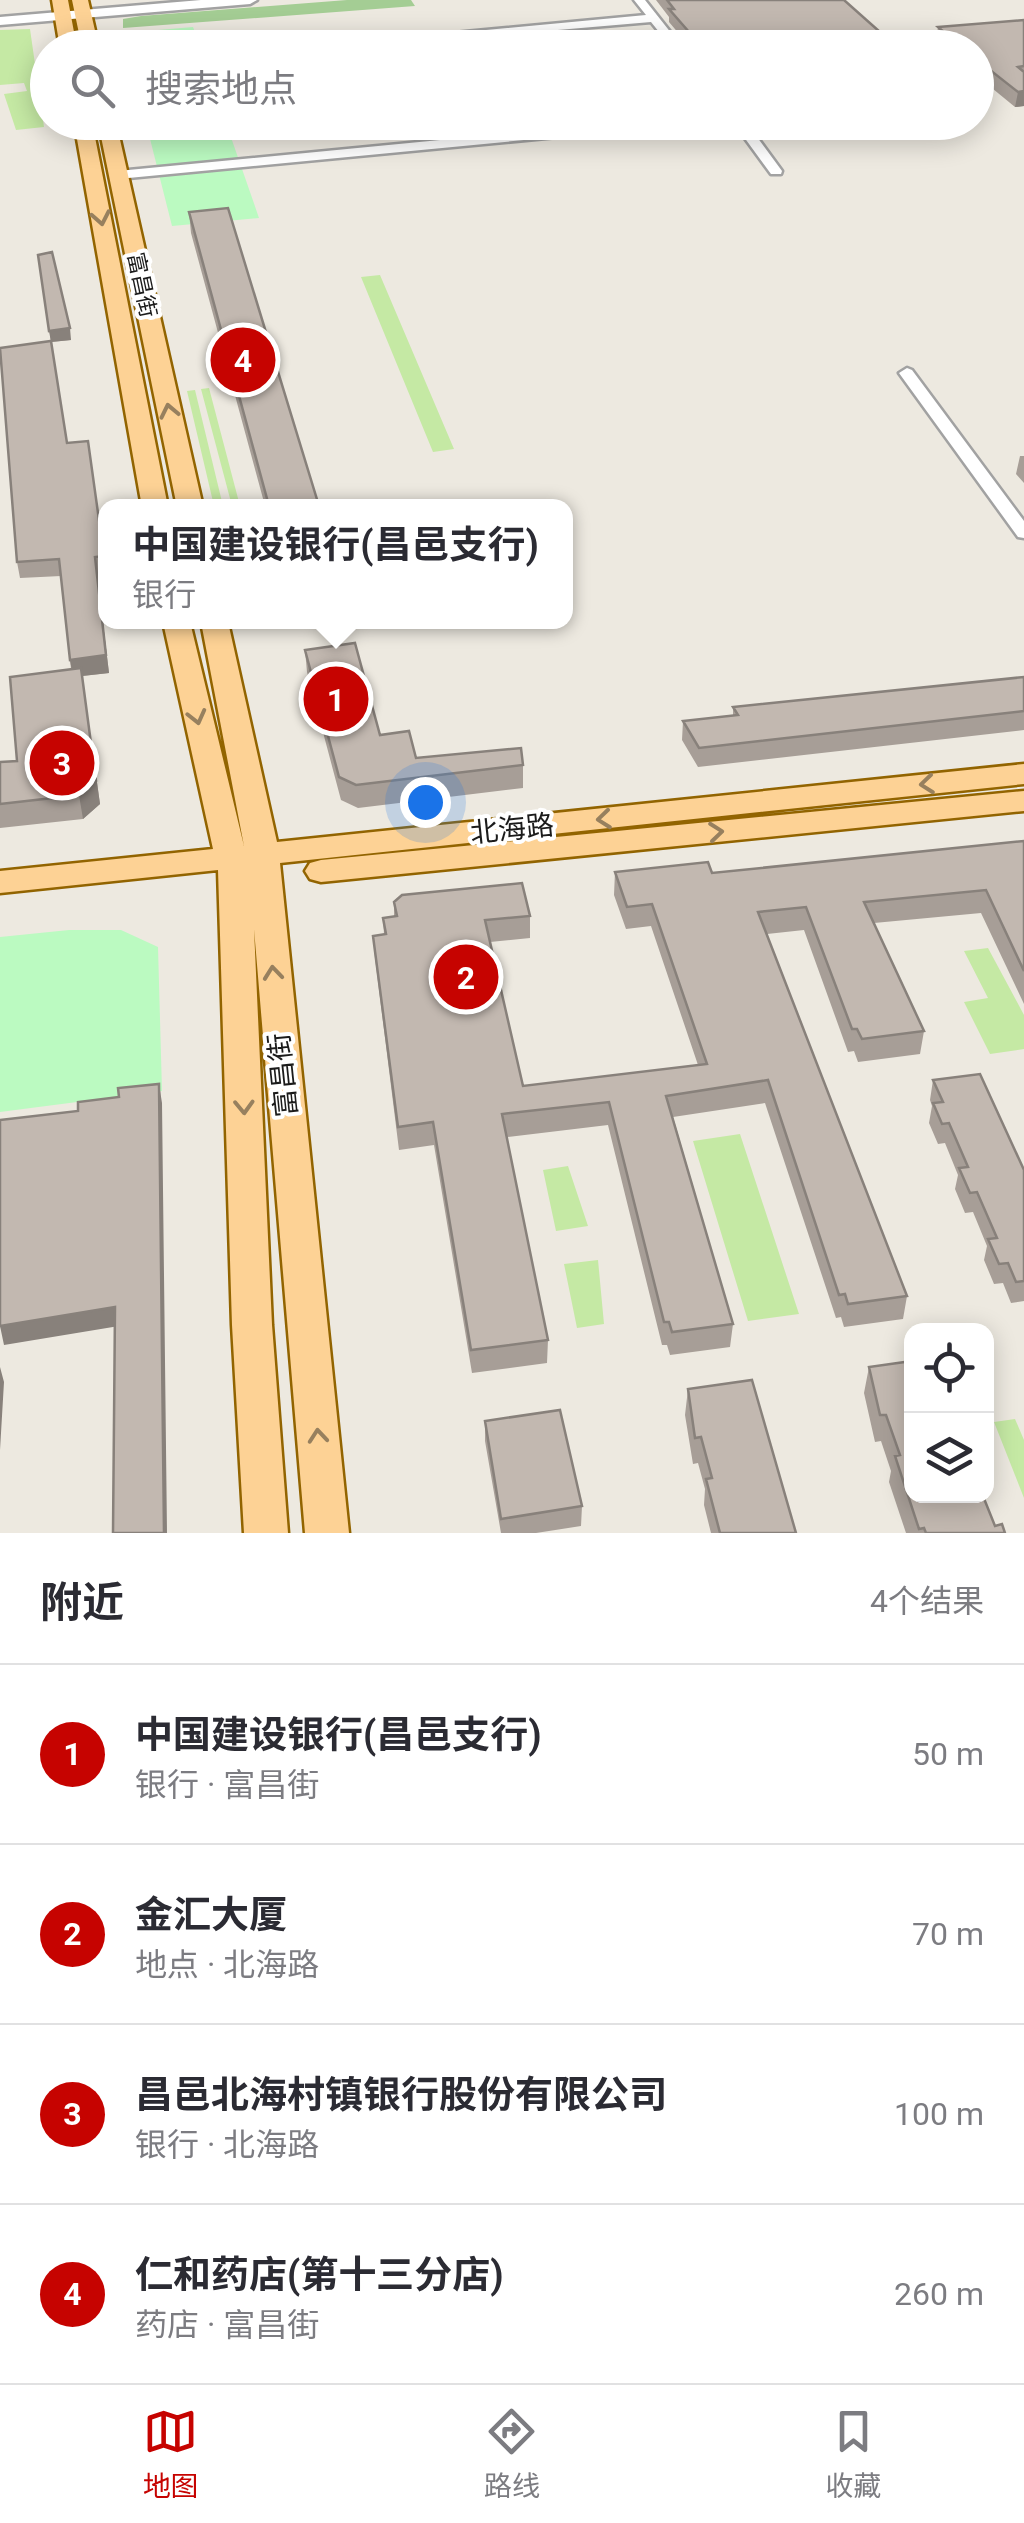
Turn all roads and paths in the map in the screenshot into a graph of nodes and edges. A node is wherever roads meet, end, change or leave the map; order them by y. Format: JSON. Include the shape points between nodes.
{"nodes":[{"id":1,"x":250,"y":0,"type":"edge"},
{"id":2,"x":638,"y":0,"type":"edge"},
{"id":3,"x":61,"y":7,"type":"edge"},
{"id":4,"x":82,"y":7,"type":"edge"},
{"id":5,"x":654,"y":18,"type":"junction"},
{"id":6,"x":0,"y":20,"type":"edge"},
{"id":7,"x":512,"y":30,"type":"edge"},
{"id":8,"x":664,"y":30,"type":"edge"},
{"id":9,"x":86,"y":140,"type":"edge"},
{"id":10,"x":110,"y":140,"type":"edge"},
{"id":11,"x":483,"y":140,"type":"edge"},
{"id":12,"x":753,"y":140,"type":"edge"},
{"id":13,"x":776,"y":171,"type":"dead end"},
{"id":14,"x":118,"y":175,"type":"junction"},
{"id":15,"x":907,"y":373,"type":"dead end"},
{"id":16,"x":154,"y":499,"type":"edge"},
{"id":17,"x":188,"y":499,"type":"edge"},
{"id":18,"x":1024,"y":533,"type":"edge"},
{"id":19,"x":178,"y":629,"type":"edge"},
{"id":20,"x":215,"y":629,"type":"edge"},
{"id":21,"x":1024,"y":774,"type":"edge"},
{"id":22,"x":1024,"y":801,"type":"edge"},
{"id":23,"x":249,"y":868,"type":"junction"},
{"id":24,"x":0,"y":882,"type":"edge"},
{"id":25,"x":0,"y":903,"type":"edge"},
{"id":26,"x":266,"y":1533,"type":"edge"},
{"id":27,"x":327,"y":1533,"type":"edge"}],
"edges":[{"from":1,"to":4,"type":"street"},
{"from":2,"to":5,"type":"street"},
{"from":3,"to":4,"type":"street"},
{"from":3,"to":6,"type":"street"},
{"from":5,"to":7,"type":"street"},
{"from":5,"to":8,"type":"street"},
{"from":9,"to":16,"type":"main road","name":"富昌街","one_way":true},
{"from":10,"to":14,"type":"main road","name":"富昌街"},
{"from":11,"to":14,"type":"street"},
{"from":12,"to":13,"type":"street"},
{"from":17,"to":14,"type":"main road","name":"富昌街","one_way":true},
{"from":15,"to":18,"type":"street"},
{"from":19,"to":23,"type":"main road","name":"富昌街","one_way":true},
{"from":20,"to":23,"type":"main road","name":"富昌街"},
{"from":21,"to":23,"type":"main road","name":"北海路","one_way":true},
{"from":23,"to":22,"type":"main road","name":"北海路","one_way":true},
{"from":23,"to":24,"type":"main road","name":"北海路"},
{"from":23,"to":25,"type":"main road","name":"北海路"},
{"from":23,"to":26,"type":"main road","name":"富昌街","one_way":true,"via":[[252,1325]]},
{"from":27,"to":23,"type":"main road","name":"富昌街","one_way":true}]}
